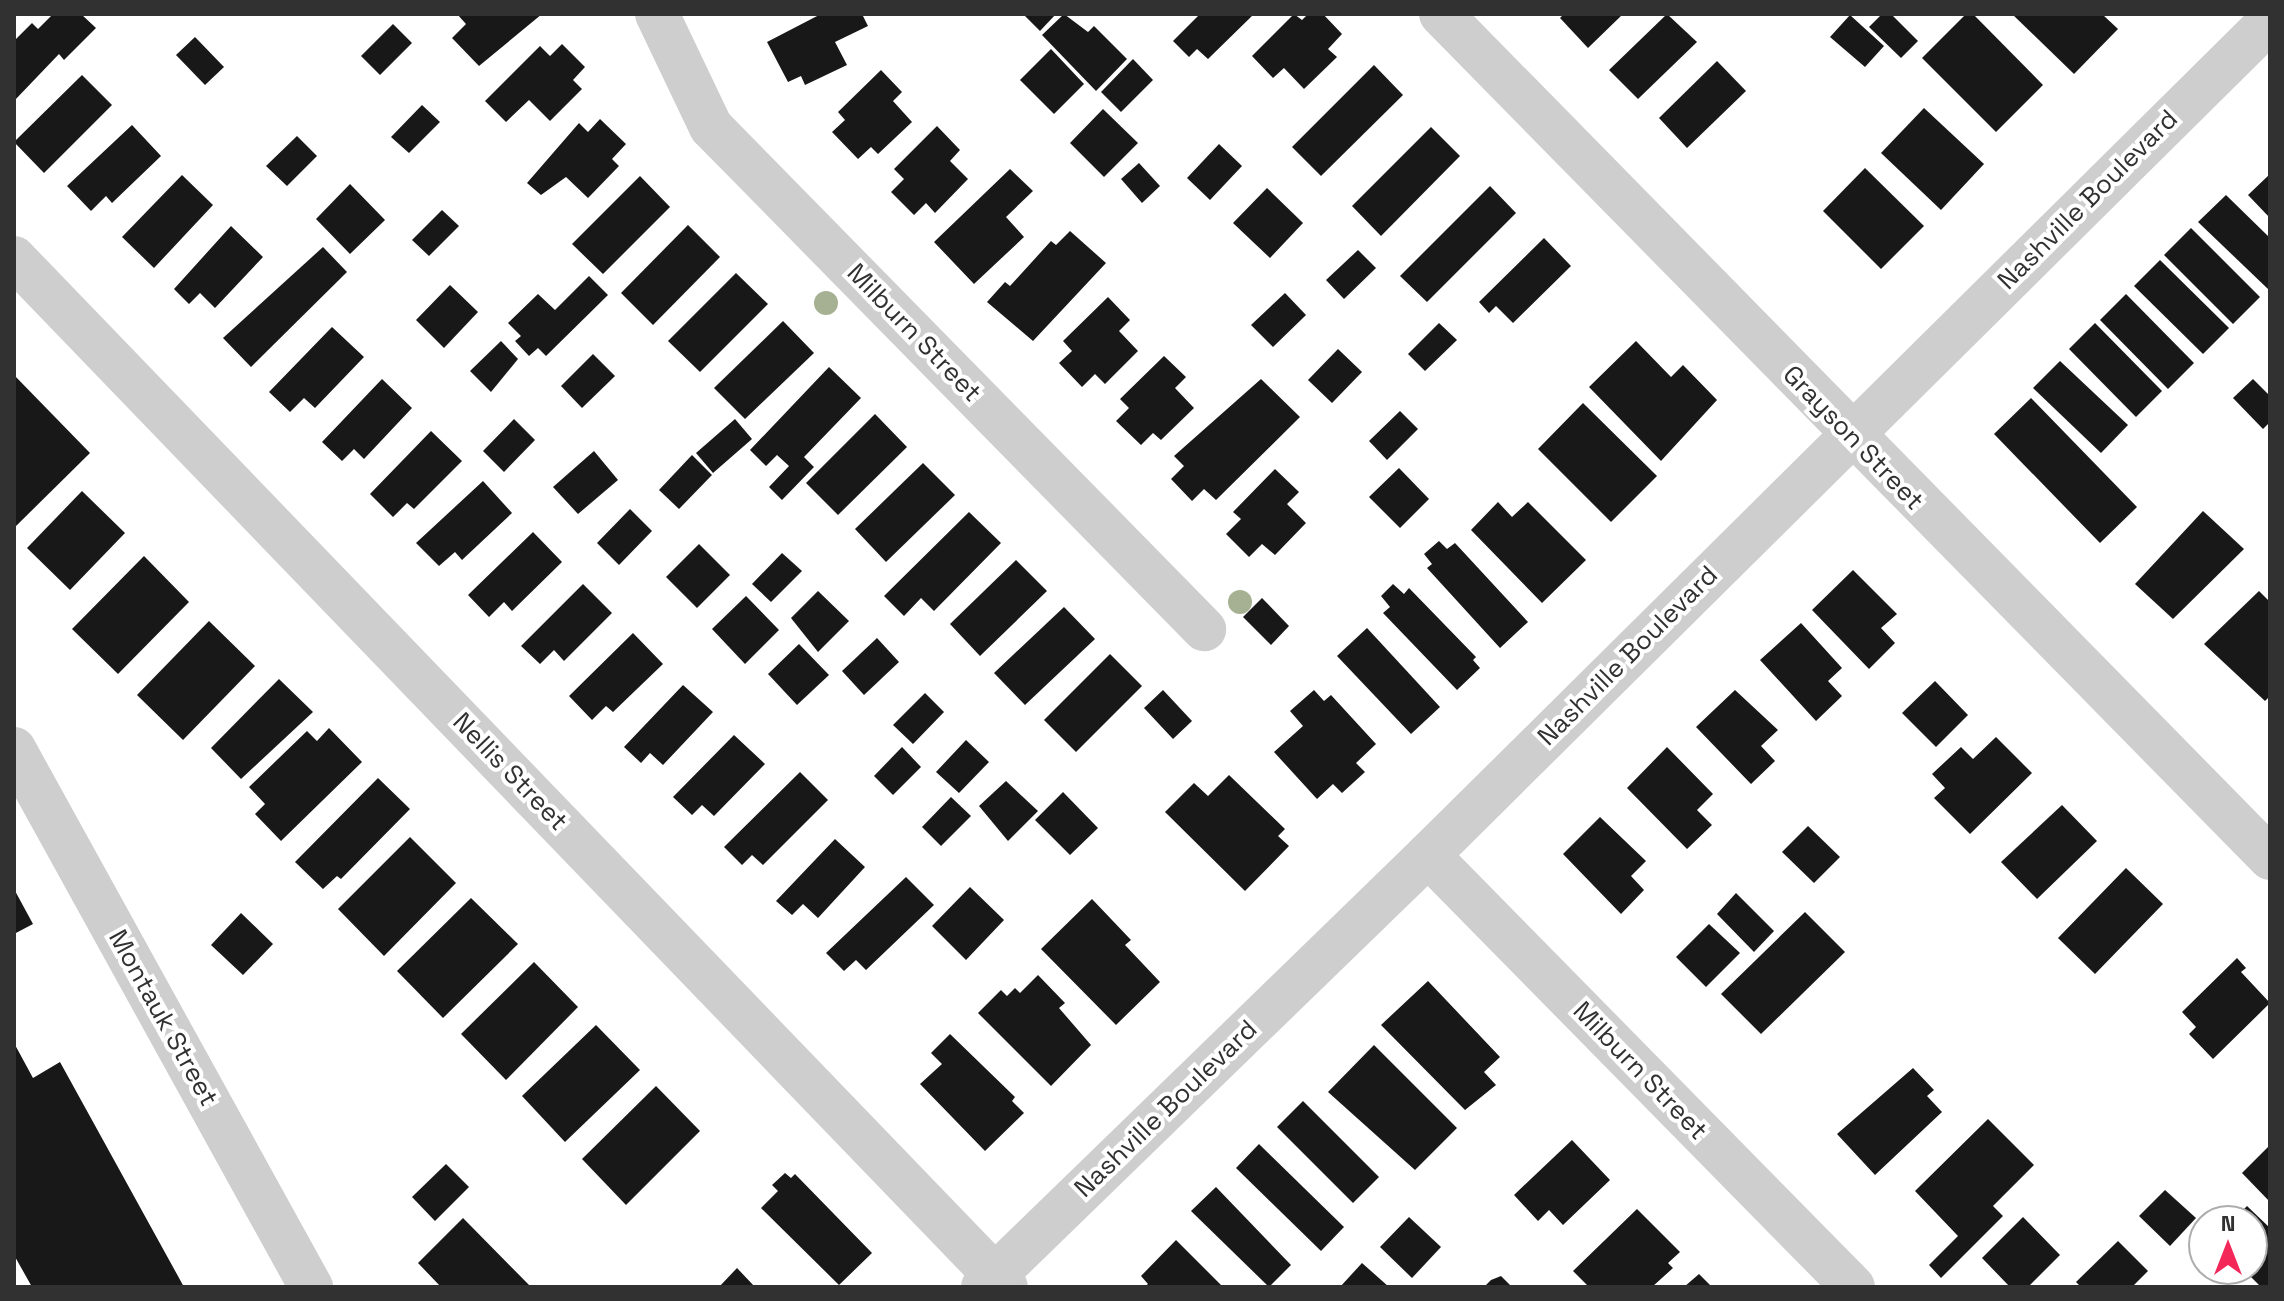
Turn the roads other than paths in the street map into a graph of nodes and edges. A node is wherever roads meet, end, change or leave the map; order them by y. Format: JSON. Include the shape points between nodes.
{"nodes":[{"id":1,"x":657,"y":14,"type":"edge"},
{"id":2,"x":1441,"y":14,"type":"edge"},
{"id":3,"x":2270,"y":21,"type":"edge"},
{"id":4,"x":14,"y":258,"type":"edge"},
{"id":5,"x":1850,"y":435,"type":"junction"},
{"id":6,"x":1204,"y":629,"type":"dead end"},
{"id":7,"x":14,"y":749,"type":"edge"},
{"id":8,"x":1428,"y":855,"type":"junction"},
{"id":9,"x":2270,"y":858,"type":"edge"},
{"id":10,"x":995,"y":1283,"type":"edge"},
{"id":11,"x":311,"y":1287,"type":"edge"},
{"id":12,"x":1853,"y":1287,"type":"edge"}],
"edges":[{"from":1,"to":6,"type":"street","name":"Milburn Street","via":[[711,127]]},
{"from":2,"to":5,"type":"street","name":"Grayson Street"},
{"from":3,"to":5,"type":"street","name":"Nashville Boulevard"},
{"from":4,"to":10,"type":"street","name":"Nellis Street"},
{"from":5,"to":8,"type":"street","name":"Nashville Boulevard"},
{"from":5,"to":9,"type":"street","name":"Grayson Street"},
{"from":7,"to":11,"type":"street","name":"Montauk Street"},
{"from":8,"to":10,"type":"street","name":"Nashville Boulevard"},
{"from":8,"to":12,"type":"street","name":"Milburn Street"}]}
